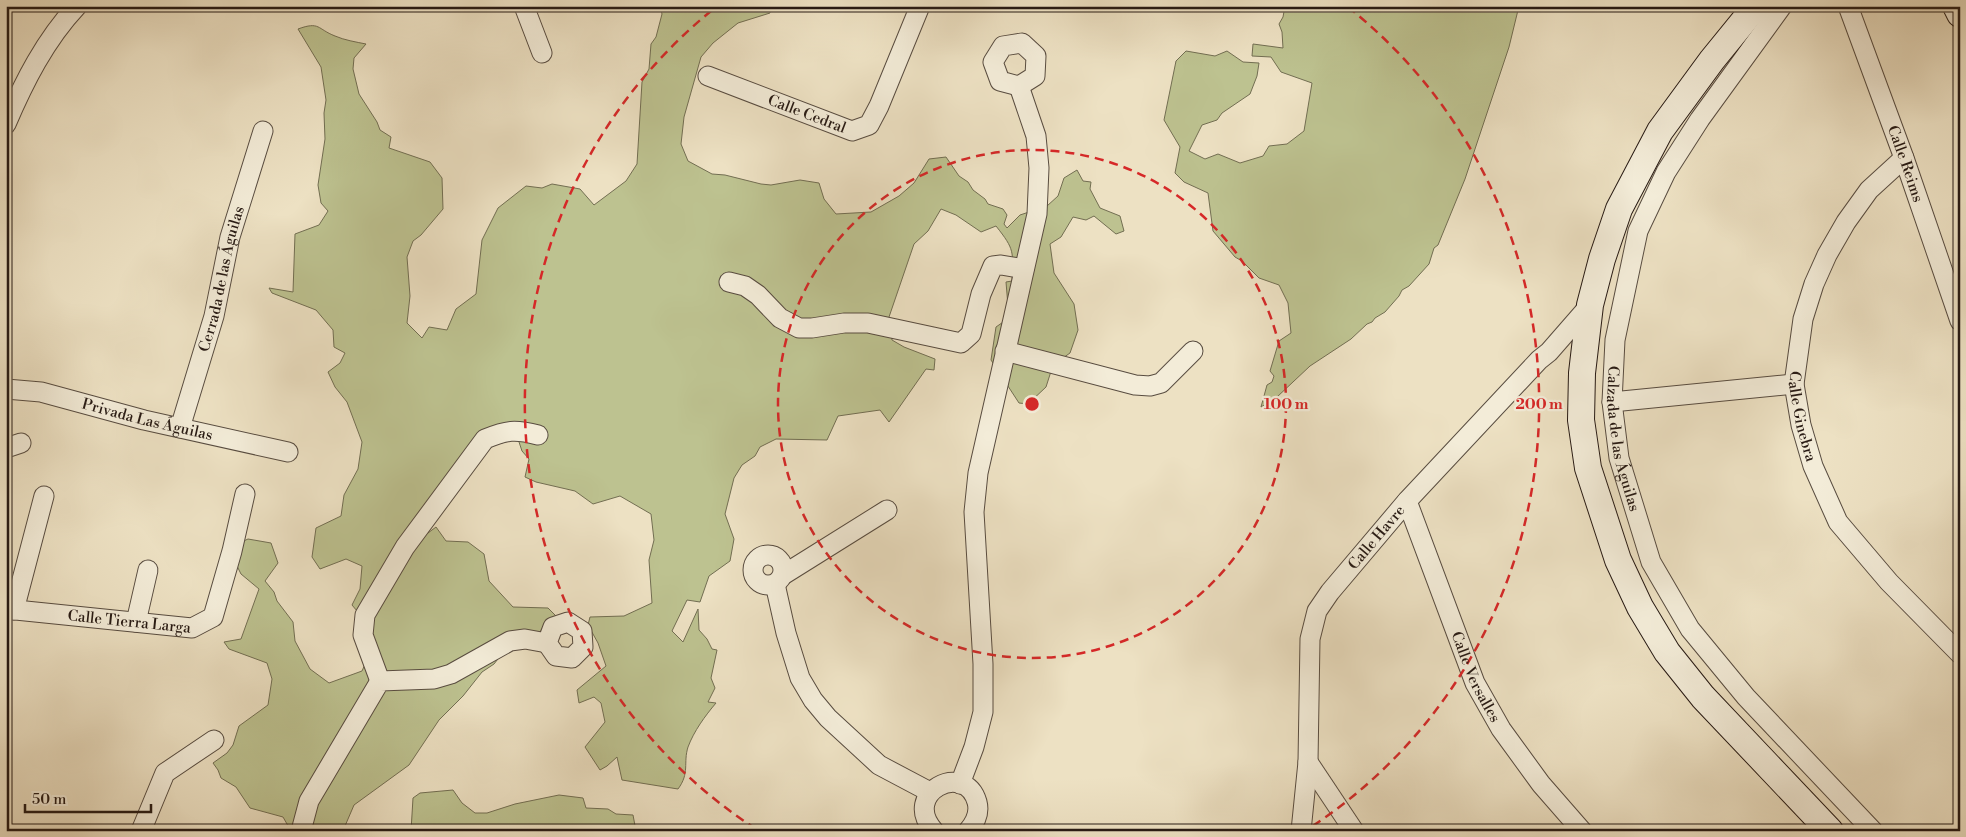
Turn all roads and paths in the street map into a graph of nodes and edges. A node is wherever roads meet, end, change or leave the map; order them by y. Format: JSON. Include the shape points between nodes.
{"nodes":[{"id":1,"x":77,"y":6,"type":"edge"},
{"id":2,"x":524,"y":6,"type":"edge"},
{"id":3,"x":920,"y":6,"type":"edge"},
{"id":4,"x":1756,"y":6,"type":"edge"},
{"id":5,"x":1782,"y":6,"type":"edge"},
{"id":6,"x":1848,"y":6,"type":"edge"},
{"id":7,"x":1956,"y":6,"type":"edge"},
{"id":8,"x":1960,"y":14,"type":"edge"},
{"id":9,"x":542,"y":53,"type":"dead end"},
{"id":10,"x":708,"y":76,"type":"dead end"},
{"id":11,"x":1019,"y":86,"type":"dead end"},
{"id":12,"x":6,"y":124,"type":"edge"},
{"id":13,"x":263,"y":131,"type":"dead end"},
{"id":14,"x":1904,"y":158,"type":"junction"},
{"id":15,"x":1024,"y":269,"type":"junction"},
{"id":16,"x":729,"y":282,"type":"dead end"},
{"id":17,"x":1590,"y":305,"type":"junction"},
{"id":18,"x":1960,"y":321,"type":"edge"},
{"id":19,"x":1005,"y":351,"type":"junction"},
{"id":20,"x":1193,"y":351,"type":"dead end"},
{"id":21,"x":1794,"y":384,"type":"junction"},
{"id":22,"x":6,"y":389,"type":"edge"},
{"id":23,"x":1612,"y":402,"type":"junction"},
{"id":24,"x":180,"y":428,"type":"junction"},
{"id":25,"x":538,"y":435,"type":"dead end"},
{"id":26,"x":288,"y":452,"type":"dead end"},
{"id":27,"x":245,"y":494,"type":"dead end"},
{"id":28,"x":44,"y":496,"type":"dead end"},
{"id":29,"x":1407,"y":501,"type":"junction"},
{"id":30,"x":887,"y":510,"type":"dead end"},
{"id":31,"x":148,"y":570,"type":"dead end"},
{"id":32,"x":10,"y":610,"type":"edge"},
{"id":33,"x":136,"y":622,"type":"junction"},
{"id":34,"x":547,"y":642,"type":"dead end"},
{"id":35,"x":1960,"y":654,"type":"edge"},
{"id":36,"x":380,"y":681,"type":"junction"},
{"id":37,"x":214,"y":740,"type":"dead end"},
{"id":38,"x":1308,"y":762,"type":"junction"},
{"id":39,"x":960,"y":784,"type":"junction"},
{"id":40,"x":930,"y":792,"type":"junction"},
{"id":41,"x":932,"y":830,"type":"edge"},
{"id":42,"x":141,"y":831,"type":"edge"},
{"id":43,"x":301,"y":831,"type":"edge"},
{"id":44,"x":968,"y":831,"type":"edge"},
{"id":45,"x":1301,"y":831,"type":"edge"},
{"id":46,"x":1354,"y":831,"type":"edge"},
{"id":47,"x":1582,"y":831,"type":"edge"},
{"id":48,"x":1830,"y":831,"type":"edge"},
{"id":49,"x":1873,"y":831,"type":"edge"}],
"edges":[{"from":1,"to":12,"type":"street","via":[[45,47],[24,82]]},
{"from":2,"to":9,"type":"street"},
{"from":3,"to":10,"type":"street","name":"Calle Cedral","via":[[869,125],[852,131]]},
{"from":4,"to":17,"type":"main road","via":[[1660,131],[1620,209],[1602,258]]},
{"from":5,"to":23,"type":"street","name":"Calzada de las Águilas","via":[[1666,172],[1638,231],[1615,340]]},
{"from":6,"to":14,"type":"street","name":"Calle Reims"},
{"from":7,"to":8,"type":"main road"},
{"from":11,"to":15,"type":"street","via":[[1036,136],[1039,168],[1037,214]]},
{"from":13,"to":24,"type":"street","name":"Cerrada de las Águilas","via":[[230,238],[214,316]]},
{"from":14,"to":18,"type":"street","name":"Calle Reims"},
{"from":14,"to":21,"type":"street","name":"Calle Ginebra","via":[[1868,190],[1826,256],[1803,319]]},
{"from":15,"to":16,"type":"street","via":[[993,266],[981,294],[971,334],[961,343],[868,323],[799,328],[780,318],[745,286]]},
{"from":15,"to":19,"type":"street"},
{"from":17,"to":29,"type":"street","name":"Calle Havre"},
{"from":17,"to":48,"type":"main road","via":[[1582,373],[1581,420],[1588,468],[1621,568],[1640,607],[1679,667],[1703,697]]},
{"from":19,"to":20,"type":"street","via":[[1135,385],[1150,386],[1161,383]]},
{"from":19,"to":39,"type":"street","via":[[978,473],[974,512],[983,712]]},
{"from":21,"to":23,"type":"street"},
{"from":21,"to":35,"type":"street","name":"Calle Ginebra","via":[[1813,466],[1838,522],[1890,582]]},
{"from":22,"to":24,"type":"street","name":"Privada Las Águilas","via":[[41,392]]},
{"from":23,"to":49,"type":"street","name":"Calzada de las Águilas","via":[[1619,458],[1651,562],[1690,629],[1746,696]]},
{"from":24,"to":26,"type":"street","name":"Privada Las Águilas"},
{"from":25,"to":36,"type":"street","via":[[519,430],[503,431],[485,439],[405,547],[365,615],[363,635]]},
{"from":27,"to":33,"type":"street","name":"Calle Tierra Larga","via":[[213,617],[192,628]]},
{"from":28,"to":32,"type":"street"},
{"from":29,"to":38,"type":"street","name":"Calle Havre","via":[[1330,592],[1318,611],[1310,639]]},
{"from":29,"to":47,"type":"street","name":"Calle Versalles","via":[[1475,682],[1501,729],[1535,776]]},
{"from":30,"to":40,"type":"street","via":[[779,579],[786,633],[800,678],[828,718],[879,765]]},
{"from":31,"to":33,"type":"street"},
{"from":32,"to":33,"type":"street","name":"Calle Tierra Larga"},
{"from":34,"to":36,"type":"street","via":[[510,641],[451,674],[434,679]]},
{"from":36,"to":43,"type":"street","via":[[309,801]]},
{"from":37,"to":42,"type":"street","via":[[165,773]]},
{"from":38,"to":45,"type":"street","name":"Calle Havre"},
{"from":38,"to":46,"type":"street"},
{"from":39,"to":40,"type":"street","via":[[941,784]]},
{"from":39,"to":44,"type":"street","via":[[968,788],[977,804],[975,823]]},
{"from":40,"to":41,"type":"street","via":[[924,802],[924,817]]}]}
